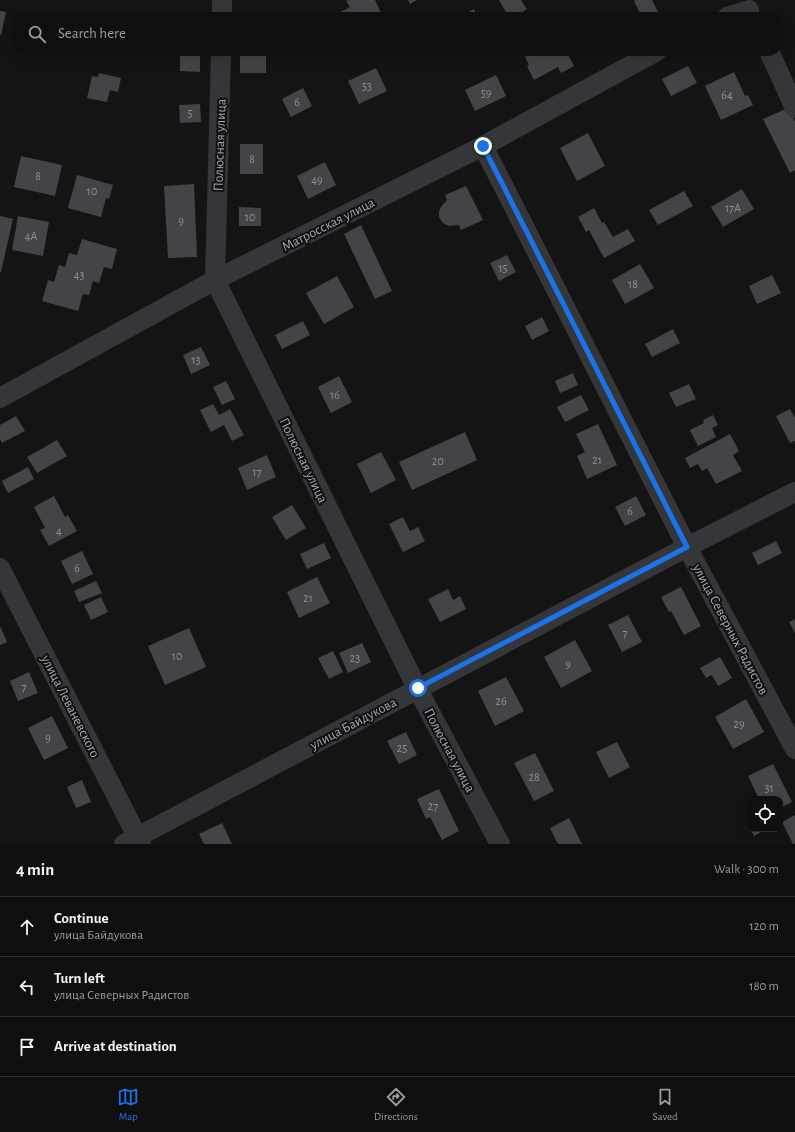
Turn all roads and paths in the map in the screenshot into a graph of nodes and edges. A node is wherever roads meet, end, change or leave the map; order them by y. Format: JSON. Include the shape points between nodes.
{"nodes":[{"id":1,"x":222,"y":0,"type":"edge"},
{"id":2,"x":222,"y":12,"type":"edge"},
{"id":3,"x":221,"y":56,"type":"edge"},
{"id":4,"x":648,"y":56,"type":"edge"},
{"id":5,"x":774,"y":56,"type":"edge"},
{"id":6,"x":787,"y":70,"type":"edge"},
{"id":7,"x":795,"y":108,"type":"edge"},
{"id":8,"x":483,"y":146,"type":"junction"},
{"id":9,"x":215,"y":280,"type":"junction"},
{"id":10,"x":0,"y":398,"type":"edge"},
{"id":11,"x":795,"y":492,"type":"edge"},
{"id":12,"x":687,"y":547,"type":"junction"},
{"id":13,"x":0,"y":568,"type":"edge"},
{"id":14,"x":418,"y":688,"type":"junction"},
{"id":15,"x":795,"y":749,"type":"edge"},
{"id":16,"x":134,"y":842,"type":"edge"},
{"id":17,"x":500,"y":844,"type":"edge"}],
"edges":[{"from":1,"to":2,"type":"street"},
{"from":3,"to":9,"type":"street","name":"Полюсная улица"},
{"from":4,"to":8,"type":"street","name":"Матросская улица"},
{"from":5,"to":6,"type":"street"},
{"from":6,"to":7,"type":"street"},
{"from":8,"to":9,"type":"street","name":"Матросская улица"},
{"from":8,"to":12,"type":"street","name":"улица Северных Радистов"},
{"from":9,"to":10,"type":"street","name":"Матросская улица"},
{"from":9,"to":14,"type":"street","name":"Полюсная улица"},
{"from":11,"to":12,"type":"street","name":"улица Байдукова"},
{"from":12,"to":14,"type":"street","name":"улица Байдукова"},
{"from":12,"to":15,"type":"street","name":"улица Северных Радистов"},
{"from":13,"to":16,"type":"street","name":"улица Леваневского"},
{"from":14,"to":16,"type":"street","name":"улица Байдукова"},
{"from":14,"to":17,"type":"street","name":"Полюсная улица"}]}
